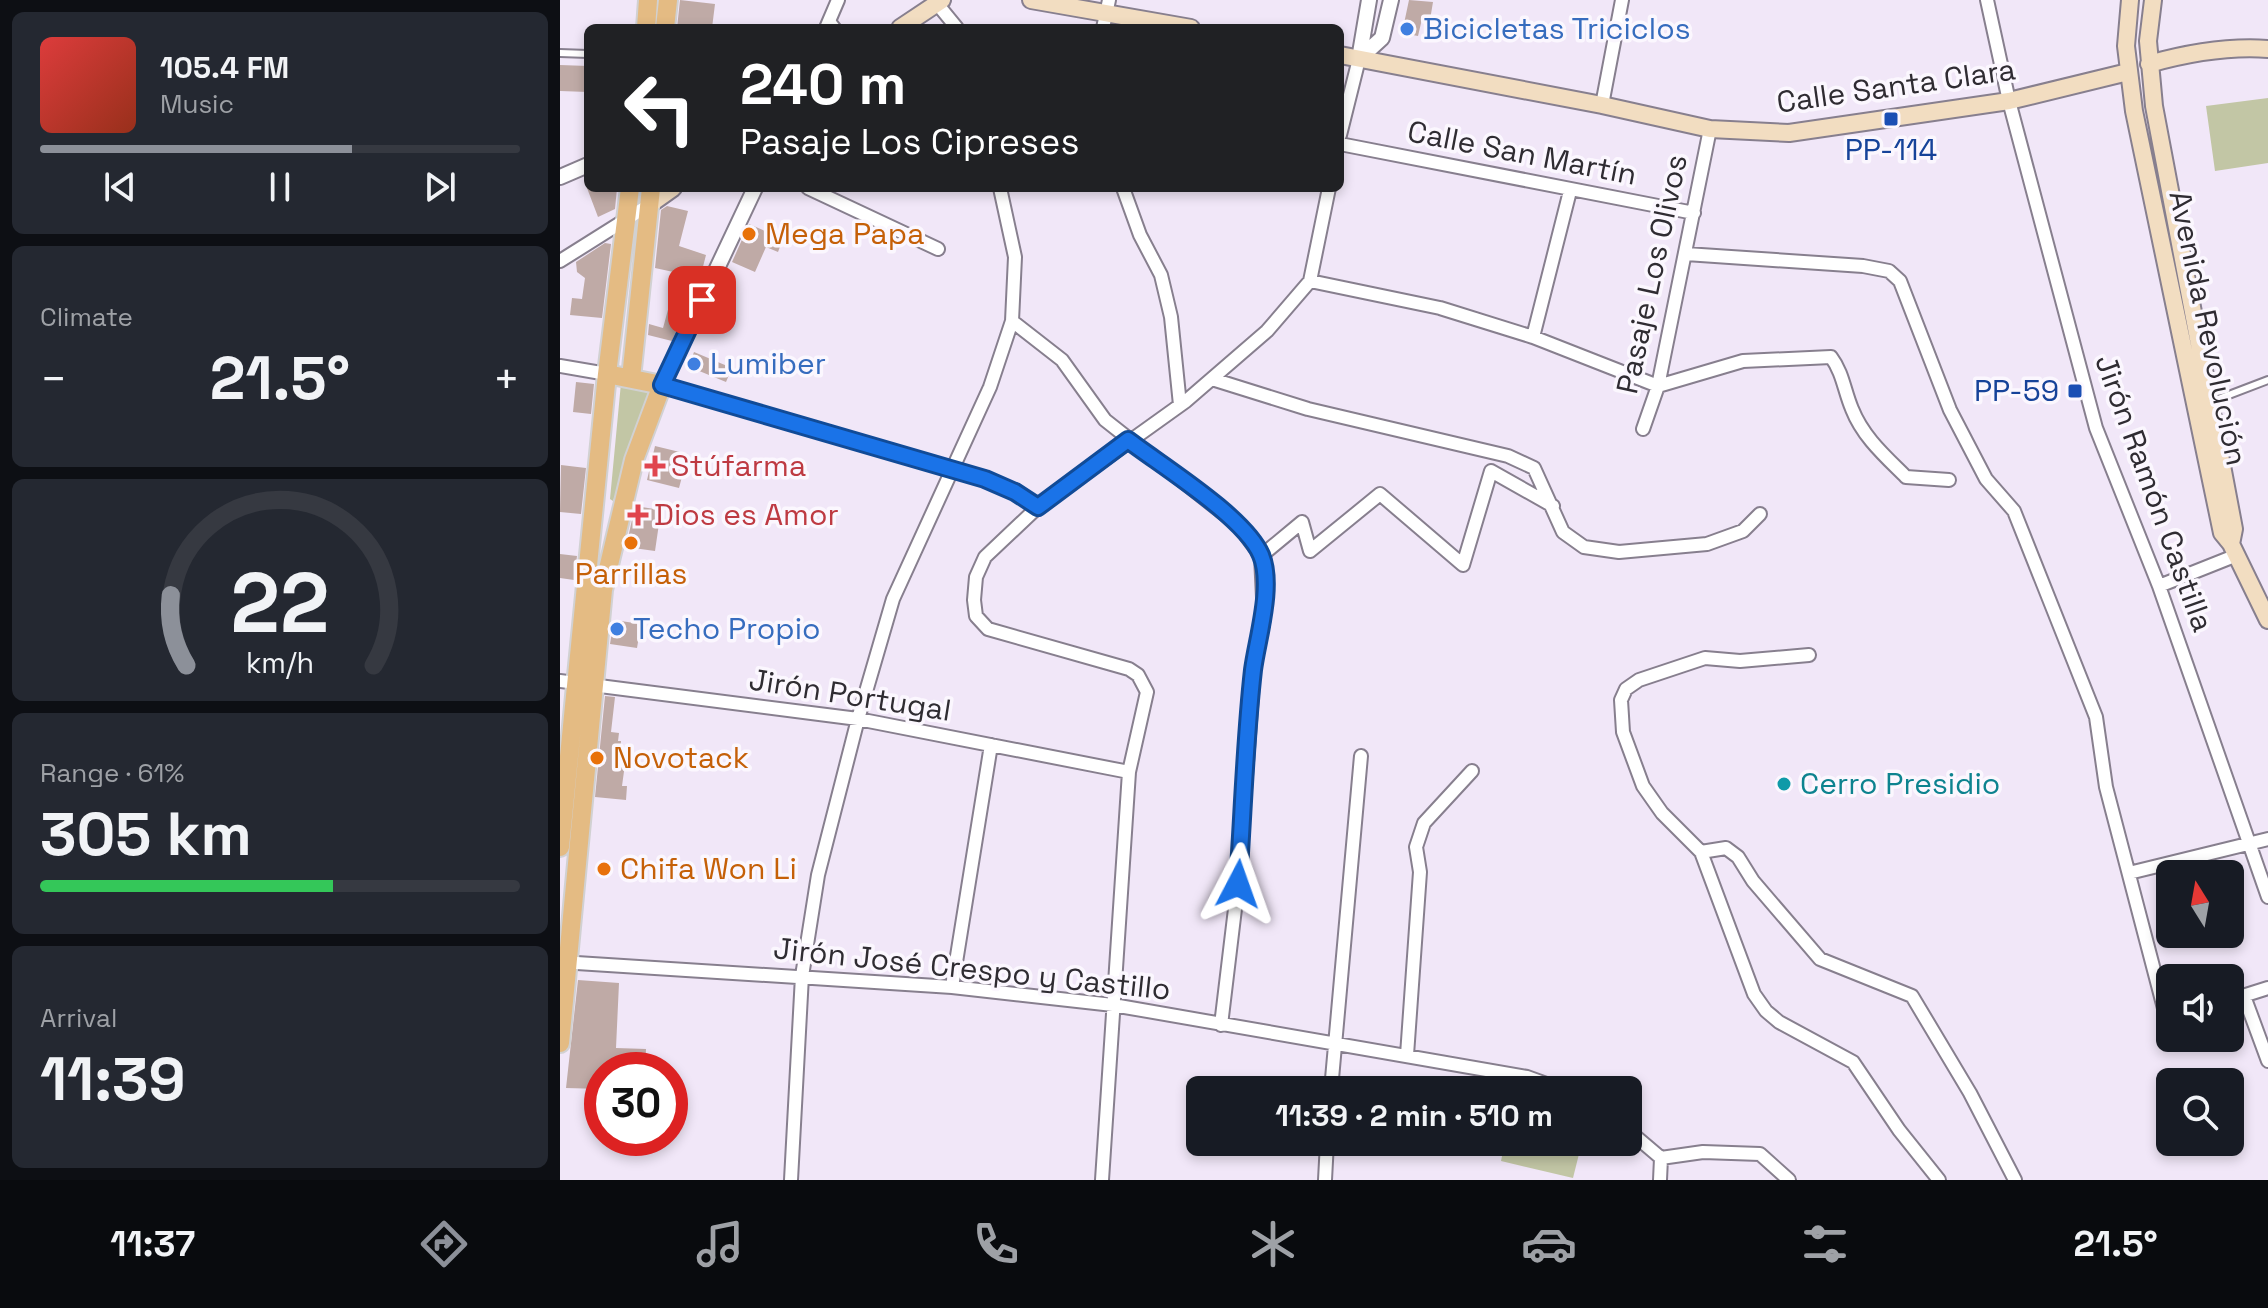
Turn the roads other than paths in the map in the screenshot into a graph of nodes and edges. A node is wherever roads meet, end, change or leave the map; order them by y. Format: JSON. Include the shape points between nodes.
{"nodes":[{"id":1,"x":648,"y":0,"type":"edge"},
{"id":2,"x":668,"y":0,"type":"edge"},
{"id":3,"x":838,"y":0,"type":"edge"},
{"id":4,"x":1031,"y":0,"type":"edge"},
{"id":5,"x":1369,"y":0,"type":"edge"},
{"id":6,"x":1391,"y":0,"type":"edge"},
{"id":7,"x":1622,"y":0,"type":"edge"},
{"id":8,"x":2130,"y":0,"type":"edge"},
{"id":9,"x":2153,"y":0,"type":"edge"},
{"id":10,"x":1986,"y":1,"type":"edge"},
{"id":11,"x":937,"y":2,"type":"edge"},
{"id":12,"x":1106,"y":14,"type":"edge"},
{"id":13,"x":646,"y":24,"type":"edge"},
{"id":14,"x":665,"y":24,"type":"edge"},
{"id":15,"x":831,"y":24,"type":"edge"},
{"id":16,"x":906,"y":24,"type":"edge"},
{"id":17,"x":954,"y":24,"type":"edge"},
{"id":18,"x":1167,"y":24,"type":"edge"},
{"id":19,"x":2268,"y":49,"type":"edge"},
{"id":20,"x":560,"y":53,"type":"edge"},
{"id":21,"x":584,"y":54,"type":"edge"},
{"id":22,"x":1344,"y":56,"type":"edge"},
{"id":23,"x":1359,"y":59,"type":"junction"},
{"id":24,"x":2149,"y":64,"type":"junction"},
{"id":25,"x":2128,"y":72,"type":"junction"},
{"id":26,"x":2009,"y":101,"type":"junction"},
{"id":27,"x":1602,"y":105,"type":"junction"},
{"id":28,"x":1344,"y":119,"type":"edge"},
{"id":29,"x":1710,"y":129,"type":"junction"},
{"id":30,"x":1344,"y":145,"type":"edge"},
{"id":31,"x":584,"y":167,"type":"edge"},
{"id":32,"x":560,"y":177,"type":"edge"},
{"id":33,"x":1570,"y":191,"type":"junction"},
{"id":34,"x":630,"y":192,"type":"edge"},
{"id":35,"x":753,"y":192,"type":"edge"},
{"id":36,"x":817,"y":192,"type":"edge"},
{"id":37,"x":1001,"y":192,"type":"edge"},
{"id":38,"x":1124,"y":192,"type":"edge"},
{"id":39,"x":1328,"y":192,"type":"edge"},
{"id":40,"x":650,"y":196,"type":"edge"},
{"id":41,"x":1694,"y":213,"type":"junction"},
{"id":42,"x":626,"y":222,"type":"junction"},
{"id":43,"x":938,"y":249,"type":"dead end"},
{"id":44,"x":1686,"y":254,"type":"junction"},
{"id":45,"x":560,"y":261,"type":"edge"},
{"id":46,"x":1310,"y":281,"type":"junction"},
{"id":47,"x":1012,"y":321,"type":"junction"},
{"id":48,"x":1533,"y":337,"type":"junction"},
{"id":49,"x":560,"y":366,"type":"edge"},
{"id":50,"x":607,"y":374,"type":"junction"},
{"id":51,"x":631,"y":378,"type":"junction"},
{"id":52,"x":1212,"y":379,"type":"junction"},
{"id":53,"x":2268,"y":380,"type":"edge"},
{"id":54,"x":662,"y":385,"type":"junction"},
{"id":55,"x":1658,"y":386,"type":"junction"},
{"id":56,"x":2210,"y":402,"type":"junction"},
{"id":57,"x":1180,"y":405,"type":"junction"},
{"id":58,"x":1643,"y":429,"type":"dead end"},
{"id":59,"x":1128,"y":440,"type":"junction"},
{"id":60,"x":950,"y":468,"type":"junction"},
{"id":61,"x":1949,"y":480,"type":"dead end"},
{"id":62,"x":1553,"y":506,"type":"junction"},
{"id":63,"x":1038,"y":507,"type":"junction"},
{"id":64,"x":1760,"y":514,"type":"dead end"},
{"id":65,"x":2234,"y":550,"type":"junction"},
{"id":66,"x":1261,"y":556,"type":"junction"},
{"id":67,"x":2159,"y":586,"type":"junction"},
{"id":68,"x":2268,"y":620,"type":"edge"},
{"id":69,"x":1809,"y":655,"type":"dead end"},
{"id":70,"x":576,"y":683,"type":"edge"},
{"id":71,"x":858,"y":719,"type":"junction"},
{"id":72,"x":991,"y":745,"type":"junction"},
{"id":73,"x":1361,"y":756,"type":"dead end"},
{"id":74,"x":1472,"y":771,"type":"dead end"},
{"id":75,"x":1129,"y":772,"type":"junction"},
{"id":76,"x":2268,"y":839,"type":"edge"},
{"id":77,"x":2249,"y":843,"type":"junction"},
{"id":78,"x":560,"y":847,"type":"edge"},
{"id":79,"x":1701,"y":852,"type":"junction"},
{"id":80,"x":2129,"y":873,"type":"junction"},
{"id":81,"x":2268,"y":897,"type":"edge"},
{"id":82,"x":564,"y":962,"type":"edge"},
{"id":83,"x":2156,"y":972,"type":"edge"},
{"id":84,"x":802,"y":976,"type":"junction"},
{"id":85,"x":952,"y":987,"type":"junction"},
{"id":86,"x":2268,"y":988,"type":"edge"},
{"id":87,"x":2244,"y":996,"type":"joint"},
{"id":88,"x":1113,"y":1005,"type":"junction"},
{"id":89,"x":1221,"y":1025,"type":"junction"},
{"id":90,"x":560,"y":1043,"type":"edge"},
{"id":91,"x":1334,"y":1045,"type":"junction"},
{"id":92,"x":1407,"y":1055,"type":"junction"},
{"id":93,"x":2268,"y":1061,"type":"edge"},
{"id":94,"x":1332,"y":1076,"type":"edge"},
{"id":95,"x":1522,"y":1076,"type":"edge"},
{"id":96,"x":1642,"y":1142,"type":"edge"},
{"id":97,"x":1326,"y":1156,"type":"edge"},
{"id":98,"x":1661,"y":1158,"type":"junction"},
{"id":99,"x":791,"y":1180,"type":"edge"},
{"id":100,"x":1102,"y":1180,"type":"edge"},
{"id":101,"x":1325,"y":1180,"type":"edge"},
{"id":102,"x":1660,"y":1180,"type":"edge"},
{"id":103,"x":1789,"y":1180,"type":"edge"},
{"id":104,"x":1939,"y":1180,"type":"edge"},
{"id":105,"x":2015,"y":1180,"type":"edge"}],
"edges":[{"from":1,"to":13,"type":"main road"},
{"from":2,"to":14,"type":"main road"},
{"from":3,"to":15,"type":"street"},
{"from":4,"to":12,"type":"main road"},
{"from":5,"to":23,"type":"street"},
{"from":6,"to":23,"type":"street","via":[[1382,38]]},
{"from":7,"to":27,"type":"street"},
{"from":8,"to":25,"type":"main road","name":"Avenida Revolución"},
{"from":9,"to":24,"type":"main road","name":"Avenida Revolución"},
{"from":10,"to":26,"type":"street","name":"Jirón Ramón Castilla"},
{"from":11,"to":16,"type":"main road"},
{"from":11,"to":17,"type":"street"},
{"from":12,"to":18,"type":"main road"},
{"from":19,"to":24,"type":"main road","name":"Calle Santa Clara","via":[[2239,47]]},
{"from":20,"to":21,"type":"lane"},
{"from":22,"to":23,"type":"main road","name":"Calle Santa Clara"},
{"from":23,"to":27,"type":"main road","name":"Calle Santa Clara"},
{"from":23,"to":28,"type":"street"},
{"from":24,"to":25,"type":"street","name":"Calle Santa Clara"},
{"from":24,"to":56,"type":"main road","name":"Avenida Revolución"},
{"from":25,"to":26,"type":"main road","name":"Calle Santa Clara"},
{"from":25,"to":65,"type":"main road","name":"Avenida Revolución","via":[[2222,533]]},
{"from":26,"to":29,"type":"main road","name":"Calle Santa Clara","via":[[1789,133]]},
{"from":26,"to":67,"type":"street","name":"Jirón Ramón Castilla","via":[[2096,428]]},
{"from":27,"to":29,"type":"main road","name":"Calle Santa Clara"},
{"from":29,"to":41,"type":"street","name":"Pasaje Los Olivos"},
{"from":30,"to":33,"type":"street","name":"Calle San Martín"},
{"from":31,"to":32,"type":"street"},
{"from":33,"to":41,"type":"street","name":"Calle San Martín"},
{"from":33,"to":48,"type":"street"},
{"from":34,"to":42,"type":"main road"},
{"from":35,"to":54,"type":"street"},
{"from":36,"to":43,"type":"street"},
{"from":37,"to":47,"type":"street","via":[[1015,257]]},
{"from":38,"to":57,"type":"street","via":[[1161,275]]},
{"from":39,"to":46,"type":"street"},
{"from":40,"to":42,"type":"street"},
{"from":40,"to":51,"type":"main road"},
{"from":41,"to":44,"type":"street","name":"Pasaje Los Olivos"},
{"from":42,"to":45,"type":"street"},
{"from":42,"to":50,"type":"main road"},
{"from":44,"to":55,"type":"street","name":"Pasaje Los Olivos"},
{"from":44,"to":80,"type":"street","via":[[1863,266],[1889,271],[1900,281],[1950,410],[1986,479],[2014,511],[2062,629],[2096,717],[2106,787]]},
{"from":46,"to":48,"type":"street","via":[[1440,308]]},
{"from":46,"to":52,"type":"street","via":[[1267,331]]},
{"from":47,"to":59,"type":"street","via":[[1062,360],[1105,420]]},
{"from":47,"to":60,"type":"street","via":[[990,387]]},
{"from":48,"to":55,"type":"street"},
{"from":49,"to":50,"type":"street"},
{"from":50,"to":51,"type":"main road"},
{"from":50,"to":70,"type":"main road"},
{"from":51,"to":54,"type":"main road"},
{"from":52,"to":57,"type":"street"},
{"from":52,"to":62,"type":"street","via":[[1308,409],[1508,456],[1534,468]]},
{"from":53,"to":56,"type":"lane"},
{"from":54,"to":60,"type":"street"},
{"from":54,"to":70,"type":"main road","via":[[634,460]]},
{"from":55,"to":58,"type":"street","name":"Pasaje Los Olivos"},
{"from":55,"to":61,"type":"street","via":[[1743,361],[1831,357],[1841,371],[1851,409],[1871,442],[1906,477]]},
{"from":56,"to":65,"type":"main road","name":"Avenida Revolución"},
{"from":57,"to":59,"type":"street"},
{"from":59,"to":63,"type":"street"},
{"from":59,"to":66,"type":"street","via":[[1238,525]]},
{"from":60,"to":63,"type":"street","via":[[1015,492]]},
{"from":60,"to":71,"type":"street","via":[[893,599]]},
{"from":62,"to":64,"type":"street","via":[[1563,532],[1584,547],[1619,552],[1707,544],[1743,531]]},
{"from":62,"to":66,"type":"street","via":[[1491,471],[1463,565],[1380,494],[1310,551],[1302,522]]},
{"from":63,"to":75,"type":"street","via":[[985,557],[976,577],[976,616],[988,629],[1007,637],[1138,675],[1147,692]]},
{"from":65,"to":67,"type":"street"},
{"from":65,"to":68,"type":"main road"},
{"from":66,"to":89,"type":"street","via":[[1264,618],[1254,668]]},
{"from":67,"to":77,"type":"street","name":"Jirón Ramón Castilla"},
{"from":69,"to":79,"type":"street","via":[[1740,661],[1705,658],[1626,689],[1621,700],[1623,732],[1643,786]]},
{"from":70,"to":71,"type":"street","name":"Jirón Portugal"},
{"from":70,"to":78,"type":"main road"},
{"from":70,"to":82,"type":"main road"},
{"from":71,"to":72,"type":"street","name":"Jirón Portugal"},
{"from":71,"to":84,"type":"street","via":[[818,875]]},
{"from":72,"to":75,"type":"street","name":"Jirón Portugal"},
{"from":72,"to":85,"type":"street"},
{"from":73,"to":91,"type":"street"},
{"from":74,"to":92,"type":"street","via":[[1424,823],[1416,847],[1420,872]]},
{"from":75,"to":88,"type":"street"},
{"from":76,"to":77,"type":"street"},
{"from":77,"to":80,"type":"street"},
{"from":77,"to":81,"type":"street","name":"Jirón Ramón Castilla"},
{"from":79,"to":104,"type":"street","via":[[1754,994],[1766,1011],[1853,1062]]},
{"from":79,"to":105,"type":"street","via":[[1726,848],[1738,857],[1820,959],[1912,996]]},
{"from":80,"to":83,"type":"street"},
{"from":82,"to":84,"type":"street","name":"Jirón José Crespo y Castillo"},
{"from":82,"to":90,"type":"main road"},
{"from":84,"to":85,"type":"street","name":"Jirón José Crespo y Castillo"},
{"from":84,"to":99,"type":"street"},
{"from":85,"to":88,"type":"street","name":"Jirón José Crespo y Castillo"},
{"from":86,"to":87,"type":"street"},
{"from":87,"to":93,"type":"street"},
{"from":88,"to":89,"type":"street","name":"Jirón José Crespo y Castillo"},
{"from":88,"to":100,"type":"street"},
{"from":89,"to":91,"type":"street","name":"Jirón José Crespo y Castillo"},
{"from":91,"to":92,"type":"street","name":"Jirón José Crespo y Castillo"},
{"from":91,"to":94,"type":"street"},
{"from":92,"to":95,"type":"street","name":"Jirón José Crespo y Castillo"},
{"from":96,"to":98,"type":"street"},
{"from":97,"to":101,"type":"street"},
{"from":98,"to":102,"type":"street"},
{"from":98,"to":103,"type":"street","via":[[1703,1152],[1760,1154]]}]}
